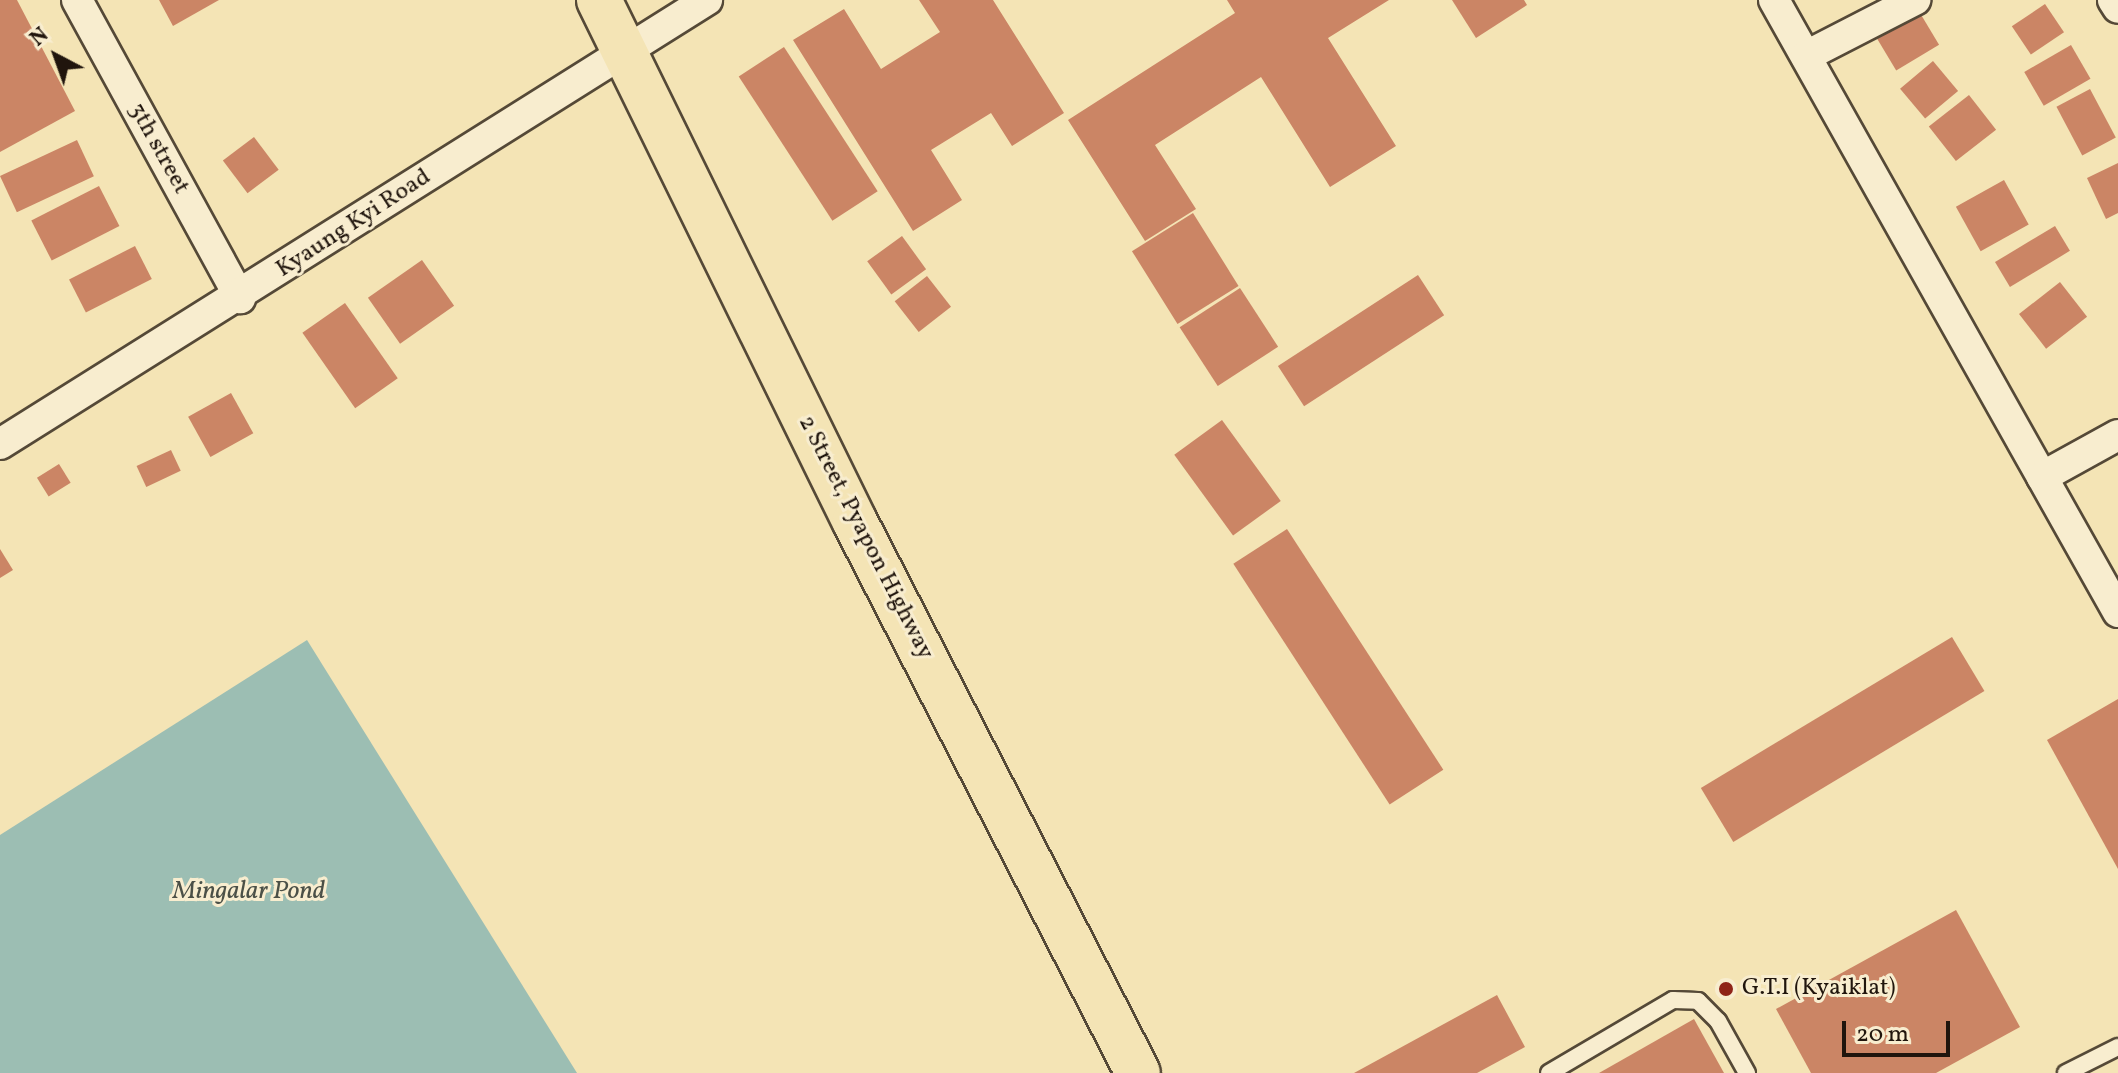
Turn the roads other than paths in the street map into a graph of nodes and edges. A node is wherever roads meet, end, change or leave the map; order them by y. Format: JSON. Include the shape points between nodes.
{"nodes":[{"id":1,"x":77,"y":0,"type":"edge"},
{"id":2,"x":599,"y":0,"type":"edge"},
{"id":3,"x":707,"y":0,"type":"edge"},
{"id":4,"x":1774,"y":0,"type":"edge"},
{"id":5,"x":1915,"y":0,"type":"edge"},
{"id":6,"x":2113,"y":0,"type":"edge"},
{"id":7,"x":2118,"y":8,"type":"edge"},
{"id":8,"x":622,"y":51,"type":"junction"},
{"id":9,"x":1806,"y":56,"type":"junction"},
{"id":10,"x":240,"y":298,"type":"junction"},
{"id":11,"x":2118,"y":435,"type":"edge"},
{"id":12,"x":0,"y":444,"type":"edge"},
{"id":13,"x":2042,"y":477,"type":"junction"},
{"id":14,"x":2118,"y":612,"type":"edge"},
{"id":15,"x":2118,"y":1047,"type":"edge"},
{"id":16,"x":1138,"y":1073,"type":"edge"},
{"id":17,"x":1549,"y":1073,"type":"edge"},
{"id":18,"x":1747,"y":1073,"type":"edge"},
{"id":19,"x":2066,"y":1073,"type":"edge"}],
"edges":[{"from":1,"to":10,"type":"street","name":"3th street"},
{"from":2,"to":8,"type":"main road","name":"2 Street, Pyapon Highway"},
{"from":3,"to":8,"type":"street","name":"Kyaung Kyi Road"},
{"from":4,"to":9,"type":"street"},
{"from":5,"to":9,"type":"street"},
{"from":6,"to":7,"type":"street"},
{"from":8,"to":10,"type":"street","name":"Kyaung Kyi Road"},
{"from":8,"to":16,"type":"main road","name":"2 Street, Pyapon Highway"},
{"from":9,"to":13,"type":"street"},
{"from":10,"to":12,"type":"street","name":"Kyaung Kyi Road"},
{"from":11,"to":13,"type":"street"},
{"from":13,"to":14,"type":"street"},
{"from":15,"to":19,"type":"lane"},
{"from":17,"to":18,"type":"lane","via":[[1673,1000],[1698,1001],[1718,1021]]}]}
